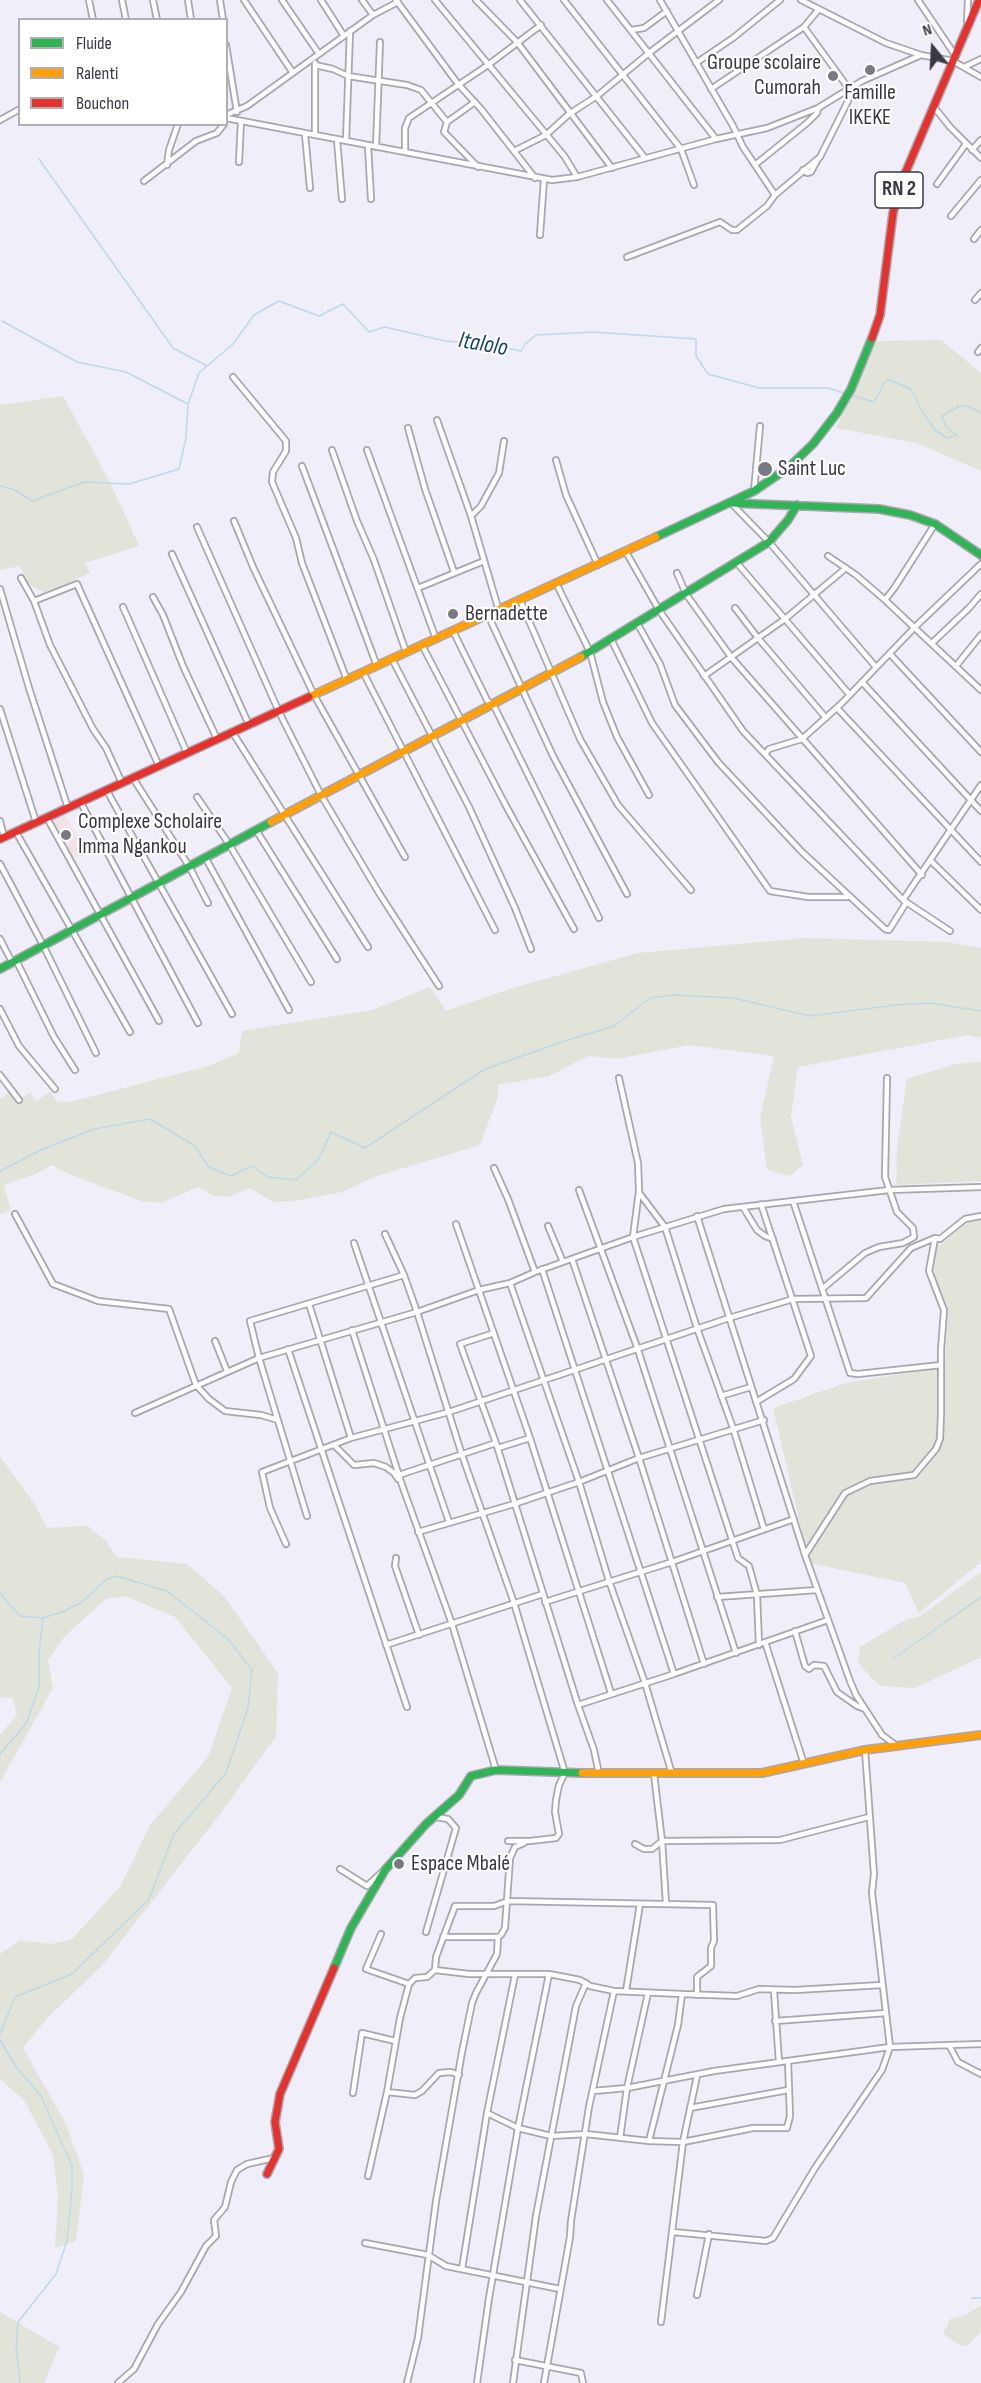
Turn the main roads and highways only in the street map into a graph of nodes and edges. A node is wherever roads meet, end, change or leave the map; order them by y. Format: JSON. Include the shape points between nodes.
{"nodes":[{"id":1,"x":979,"y":0,"type":"edge"},
{"id":2,"x":731,"y":503,"type":"junction"},
{"id":3,"x":797,"y":505,"type":"junction"},
{"id":4,"x":981,"y":555,"type":"edge"},
{"id":5,"x":2,"y":838,"type":"edge"},
{"id":6,"x":0,"y":969,"type":"edge"},
{"id":7,"x":981,"y":1735,"type":"edge"},
{"id":8,"x":267,"y":2174,"type":"dead end"}],
"edges":[{"from":1,"to":2,"type":"main road","number":"RN 2","via":[[898,190],[880,315],[851,389],[820,436],[801,456]]},
{"from":2,"to":3,"type":"main road"},
{"from":2,"to":5,"type":"main road","number":"RN 2"},
{"from":3,"to":4,"type":"main road","via":[[879,509],[909,515],[935,524]]},
{"from":3,"to":6,"type":"main road","via":[[769,542],[590,652]]},
{"from":7,"to":8,"type":"main road","via":[[865,1750],[762,1773],[496,1770],[471,1776],[459,1795],[385,1870],[351,1928],[284,2084],[276,2117],[279,2149]]}]}
